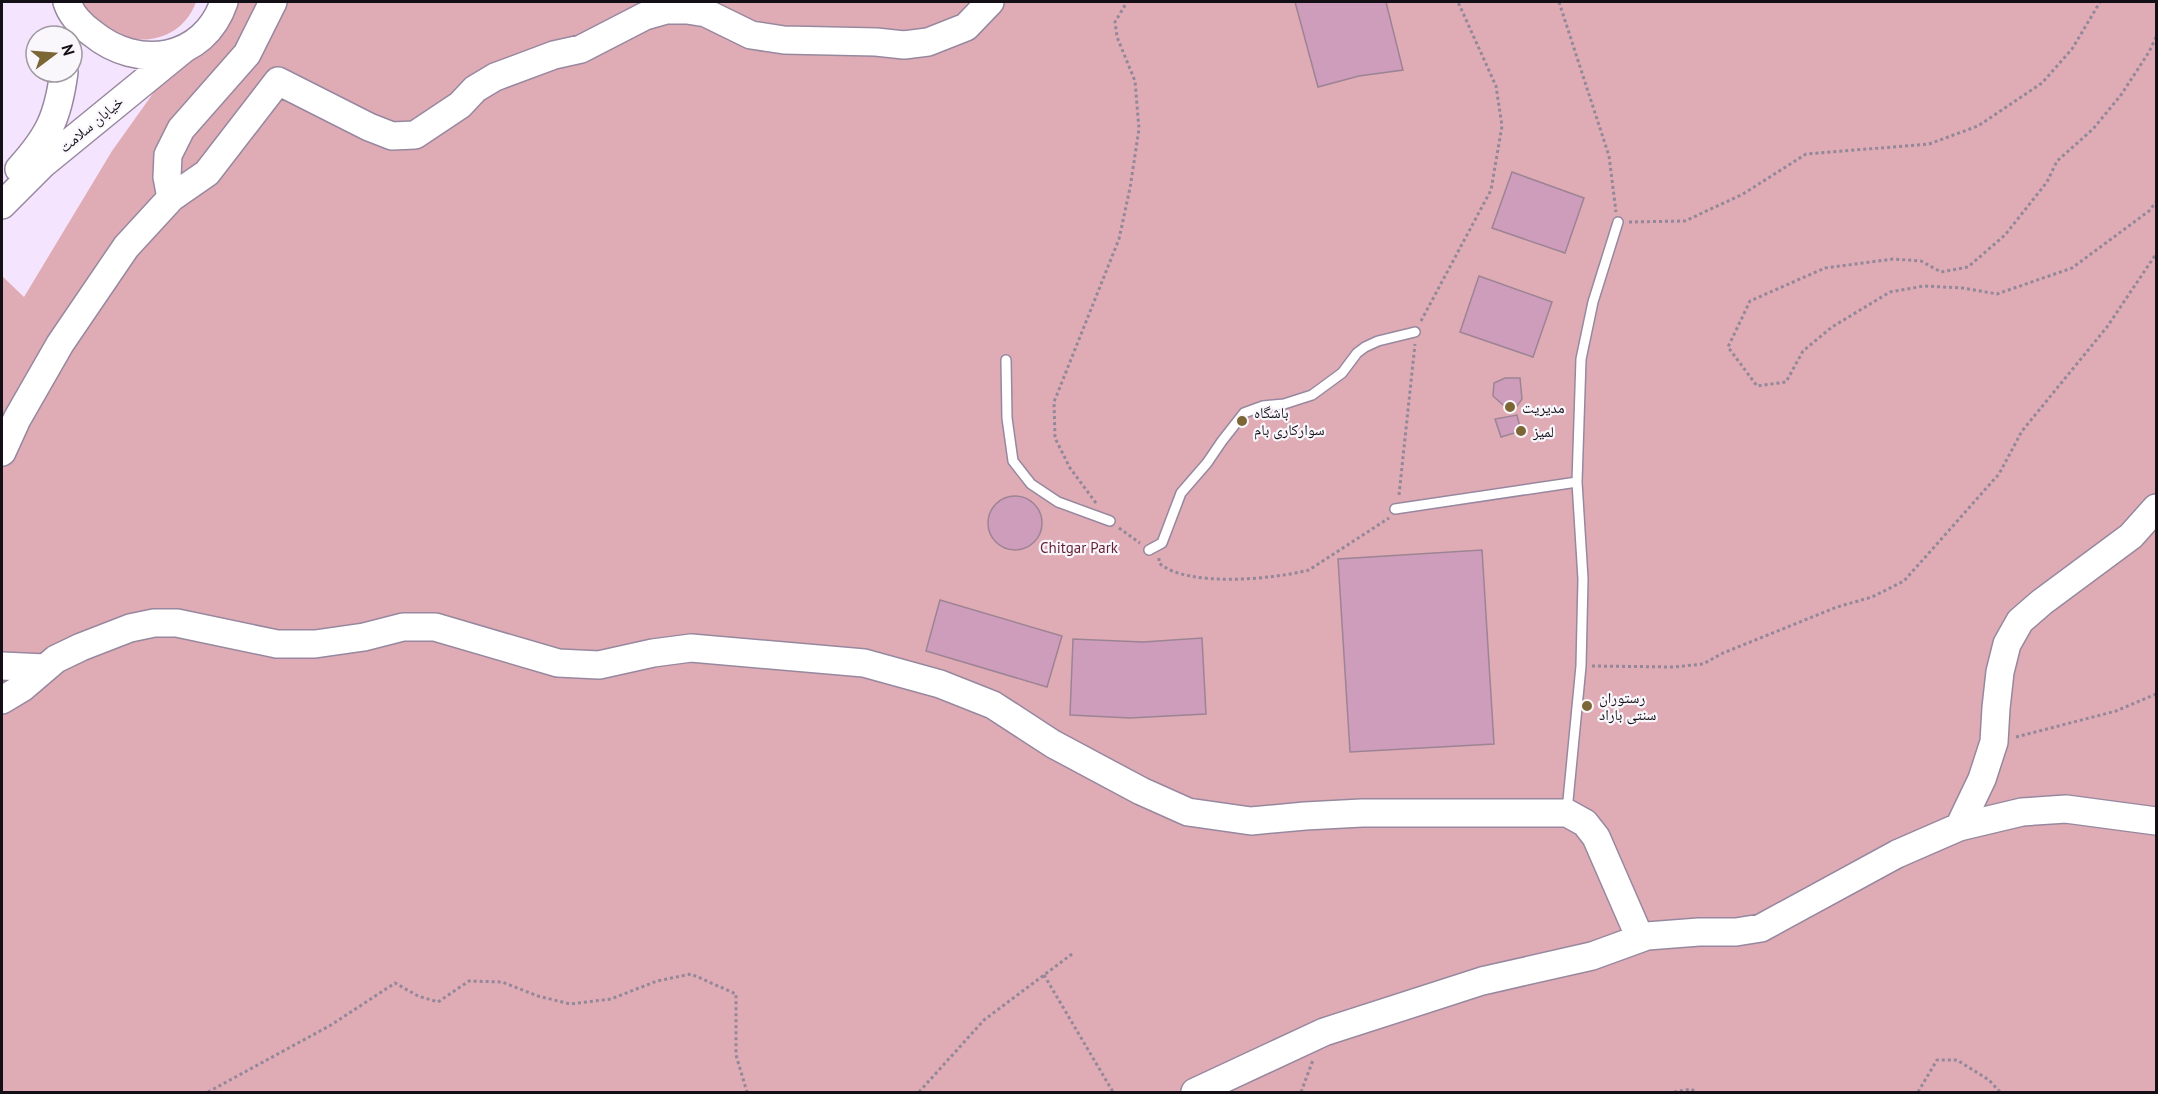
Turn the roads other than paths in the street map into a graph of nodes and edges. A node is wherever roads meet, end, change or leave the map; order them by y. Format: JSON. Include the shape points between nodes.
{"nodes":[{"id":1,"x":224,"y":2,"type":"edge"},
{"id":2,"x":273,"y":2,"type":"edge"},
{"id":3,"x":990,"y":2,"type":"edge"},
{"id":4,"x":67,"y":3,"type":"edge"},
{"id":5,"x":64,"y":24,"type":"edge"},
{"id":6,"x":184,"y":48,"type":"junction"},
{"id":7,"x":62,"y":84,"type":"edge"},
{"id":8,"x":2,"y":189,"type":"edge"},
{"id":9,"x":171,"y":198,"type":"junction"},
{"id":10,"x":2,"y":205,"type":"edge"},
{"id":11,"x":1617,"y":222,"type":"road end"},
{"id":12,"x":1415,"y":332,"type":"road end"},
{"id":13,"x":1006,"y":360,"type":"dead end"},
{"id":14,"x":2,"y":452,"type":"edge"},
{"id":15,"x":1577,"y":482,"type":"junction"},
{"id":16,"x":2157,"y":508,"type":"edge"},
{"id":17,"x":1395,"y":509,"type":"road end"},
{"id":18,"x":1110,"y":522,"type":"road end"},
{"id":19,"x":1149,"y":550,"type":"road end"},
{"id":20,"x":2,"y":666,"type":"edge"},
{"id":21,"x":45,"y":668,"type":"junction"},
{"id":22,"x":2,"y":671,"type":"edge"},
{"id":23,"x":2,"y":699,"type":"edge"},
{"id":24,"x":1567,"y":813,"type":"junction"},
{"id":25,"x":2157,"y":821,"type":"edge"},
{"id":26,"x":1959,"y":827,"type":"junction"},
{"id":27,"x":1640,"y":938,"type":"junction"},
{"id":28,"x":1195,"y":1092,"type":"edge"}],
"edges":[{"from":1,"to":6,"type":"street","name":"خیابان سلامت","via":[[205,34]]},
{"from":2,"to":9,"type":"street","via":[[248,54],[176,138],[168,155]]},
{"from":3,"to":9,"type":"street","via":[[966,27],[928,42],[904,45],[751,36],[706,14],[666,10],[645,16],[581,49],[495,77],[415,135],[392,136],[376,130],[278,81],[207,173]]},
{"from":4,"to":5,"type":"street"},
{"from":4,"to":6,"type":"street","via":[[78,22],[115,50],[138,56],[162,56]]},
{"from":6,"to":10,"type":"street","name":"خیابان سلامت","via":[[43,164]]},
{"from":7,"to":8,"type":"street","name":"خیابان سلامت","via":[[51,126]]},
{"from":9,"to":14,"type":"street","via":[[126,247],[60,344]]},
{"from":11,"to":15,"type":"lane","via":[[1581,359]]},
{"from":12,"to":19,"type":"lane","via":[[1365,347],[1342,373],[1312,395],[1244,414],[1181,493],[1162,543]]},
{"from":13,"to":18,"type":"lane","via":[[1007,418],[1013,460],[1032,484],[1058,502]]},
{"from":15,"to":17,"type":"lane"},
{"from":15,"to":24,"type":"lane","via":[[1583,579],[1581,666]]},
{"from":16,"to":26,"type":"street","via":[[2131,536],[2020,621],[2007,644],[2000,672],[1994,742],[1982,780]]},
{"from":20,"to":21,"type":"street"},
{"from":21,"to":23,"type":"street"},
{"from":21,"to":24,"type":"street","via":[[110,634],[154,623],[177,623],[277,644],[315,644],[403,627],[435,627],[558,663],[599,665],[691,648],[864,663],[940,684],[993,705],[1053,744],[1188,812],[1251,821],[1362,813]]},
{"from":22,"to":23,"type":"street","via":[[6,689]]},
{"from":24,"to":27,"type":"street","via":[[1584,823],[1596,837]]},
{"from":25,"to":26,"type":"street","via":[[2066,809],[2022,812]]},
{"from":26,"to":27,"type":"street","via":[[1898,854],[1761,928]]},
{"from":27,"to":28,"type":"street","via":[[1592,956],[1482,981],[1324,1032]]}]}
